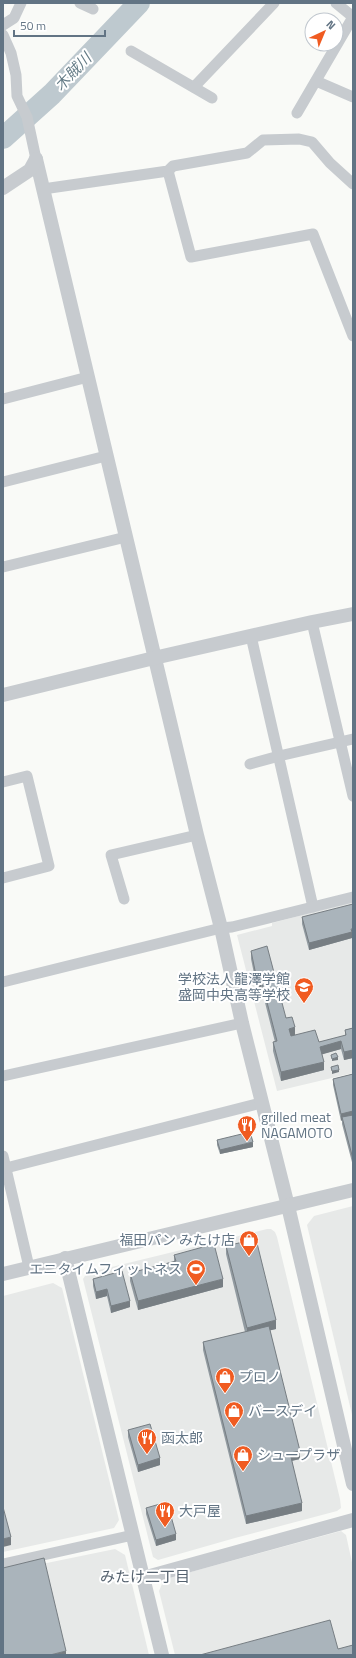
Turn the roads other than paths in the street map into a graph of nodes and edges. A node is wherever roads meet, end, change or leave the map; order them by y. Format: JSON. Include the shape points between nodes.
{"nodes":[{"id":1,"x":21,"y":3,"type":"edge"},
{"id":2,"x":80,"y":3,"type":"edge"},
{"id":3,"x":274,"y":3,"type":"edge"},
{"id":4,"x":336,"y":3,"type":"edge"},
{"id":5,"x":93,"y":9,"type":"dead end"},
{"id":6,"x":353,"y":17,"type":"edge"},
{"id":7,"x":3,"y":25,"type":"edge"},
{"id":8,"x":3,"y":35,"type":"edge"},
{"id":9,"x":131,"y":51,"type":"dead end"},
{"id":10,"x":8,"y":62,"type":"edge"},
{"id":11,"x":316,"y":81,"type":"junction"},
{"id":12,"x":194,"y":87,"type":"junction"},
{"id":13,"x":353,"y":97,"type":"edge"},
{"id":14,"x":212,"y":98,"type":"dead end"},
{"id":15,"x":297,"y":113,"type":"dead end"},
{"id":16,"x":36,"y":159,"type":"junction"},
{"id":17,"x":168,"y":171,"type":"junction"},
{"id":18,"x":353,"y":184,"type":"edge"},
{"id":19,"x":3,"y":188,"type":"edge"},
{"id":20,"x":43,"y":189,"type":"junction"},
{"id":21,"x":353,"y":336,"type":"edge"},
{"id":22,"x":88,"y":378,"type":"junction"},
{"id":23,"x":3,"y":399,"type":"edge"},
{"id":24,"x":106,"y":456,"type":"junction"},
{"id":25,"x":3,"y":482,"type":"edge"},
{"id":26,"x":126,"y":537,"type":"junction"},
{"id":27,"x":3,"y":567,"type":"edge"},
{"id":28,"x":353,"y":614,"type":"edge"},
{"id":29,"x":312,"y":622,"type":"junction"},
{"id":30,"x":251,"y":636,"type":"junction"},
{"id":31,"x":154,"y":658,"type":"junction"},
{"id":32,"x":3,"y":695,"type":"edge"},
{"id":33,"x":353,"y":739,"type":"edge"},
{"id":34,"x":341,"y":742,"type":"junction"},
{"id":35,"x":279,"y":756,"type":"junction"},
{"id":36,"x":250,"y":764,"type":"dead end"},
{"id":37,"x":3,"y":782,"type":"edge"},
{"id":38,"x":353,"y":796,"type":"edge"},
{"id":39,"x":197,"y":835,"type":"junction"},
{"id":40,"x":3,"y":878,"type":"edge"},
{"id":41,"x":353,"y":897,"type":"edge"},
{"id":42,"x":124,"y":899,"type":"dead end"},
{"id":43,"x":313,"y":907,"type":"junction"},
{"id":44,"x":221,"y":928,"type":"junction"},
{"id":45,"x":3,"y":980,"type":"edge"},
{"id":46,"x":242,"y":1023,"type":"junction"},
{"id":47,"x":3,"y":1076,"type":"edge"},
{"id":48,"x":261,"y":1103,"type":"junction"},
{"id":49,"x":3,"y":1156,"type":"edge"},
{"id":50,"x":6,"y":1168,"type":"junction"},
{"id":51,"x":353,"y":1190,"type":"edge"},
{"id":52,"x":288,"y":1206,"type":"junction"},
{"id":53,"x":65,"y":1258,"type":"junction"},
{"id":54,"x":29,"y":1267,"type":"junction"},
{"id":55,"x":3,"y":1274,"type":"edge"},
{"id":56,"x":353,"y":1482,"type":"edge"},
{"id":57,"x":353,"y":1520,"type":"edge"},
{"id":58,"x":133,"y":1535,"type":"junction"},
{"id":59,"x":3,"y":1564,"type":"edge"},
{"id":60,"x":144,"y":1578,"type":"junction"},
{"id":61,"x":162,"y":1655,"type":"edge"}],
"edges":[{"from":1,"to":7,"type":"street","via":[[14,18]]},
{"from":2,"to":5,"type":"street"},
{"from":3,"to":12,"type":"street"},
{"from":4,"to":6,"type":"street"},
{"from":6,"to":11,"type":"street"},
{"from":8,"to":10,"type":"street"},
{"from":9,"to":12,"type":"street"},
{"from":10,"to":16,"type":"street","via":[[16,75],[17,96],[27,116]]},
{"from":11,"to":13,"type":"street"},
{"from":11,"to":15,"type":"street"},
{"from":12,"to":14,"type":"street"},
{"from":16,"to":19,"type":"street","via":[[30,170]]},
{"from":16,"to":20,"type":"street"},
{"from":17,"to":18,"type":"street","via":[[173,166],[247,153],[263,140],[299,139],[312,142]]},
{"from":17,"to":20,"type":"street"},
{"from":17,"to":21,"type":"street","via":[[191,257],[313,234]]},
{"from":20,"to":22,"type":"street"},
{"from":22,"to":23,"type":"street"},
{"from":22,"to":24,"type":"street"},
{"from":24,"to":25,"type":"street"},
{"from":24,"to":26,"type":"street"},
{"from":26,"to":27,"type":"street"},
{"from":26,"to":31,"type":"street"},
{"from":28,"to":29,"type":"street"},
{"from":29,"to":30,"type":"street"},
{"from":29,"to":34,"type":"street"},
{"from":30,"to":31,"type":"street"},
{"from":30,"to":35,"type":"street"},
{"from":31,"to":32,"type":"street"},
{"from":31,"to":39,"type":"street"},
{"from":33,"to":34,"type":"street"},
{"from":34,"to":35,"type":"street"},
{"from":34,"to":38,"type":"street"},
{"from":35,"to":36,"type":"street"},
{"from":35,"to":43,"type":"street"},
{"from":37,"to":40,"type":"street","via":[[27,776],[50,866]]},
{"from":39,"to":42,"type":"street","via":[[111,855]]},
{"from":39,"to":44,"type":"street"},
{"from":41,"to":43,"type":"street"},
{"from":43,"to":44,"type":"street"},
{"from":44,"to":45,"type":"street"},
{"from":44,"to":46,"type":"street"},
{"from":46,"to":47,"type":"street"},
{"from":46,"to":48,"type":"street"},
{"from":48,"to":50,"type":"street"},
{"from":48,"to":52,"type":"street"},
{"from":49,"to":50,"type":"street"},
{"from":50,"to":54,"type":"street"},
{"from":51,"to":52,"type":"street"},
{"from":52,"to":53,"type":"street"},
{"from":52,"to":56,"type":"street"},
{"from":53,"to":54,"type":"street"},
{"from":53,"to":58,"type":"street"},
{"from":54,"to":55,"type":"street"},
{"from":57,"to":60,"type":"street"},
{"from":58,"to":59,"type":"street"},
{"from":58,"to":60,"type":"street"},
{"from":60,"to":61,"type":"street"}]}
